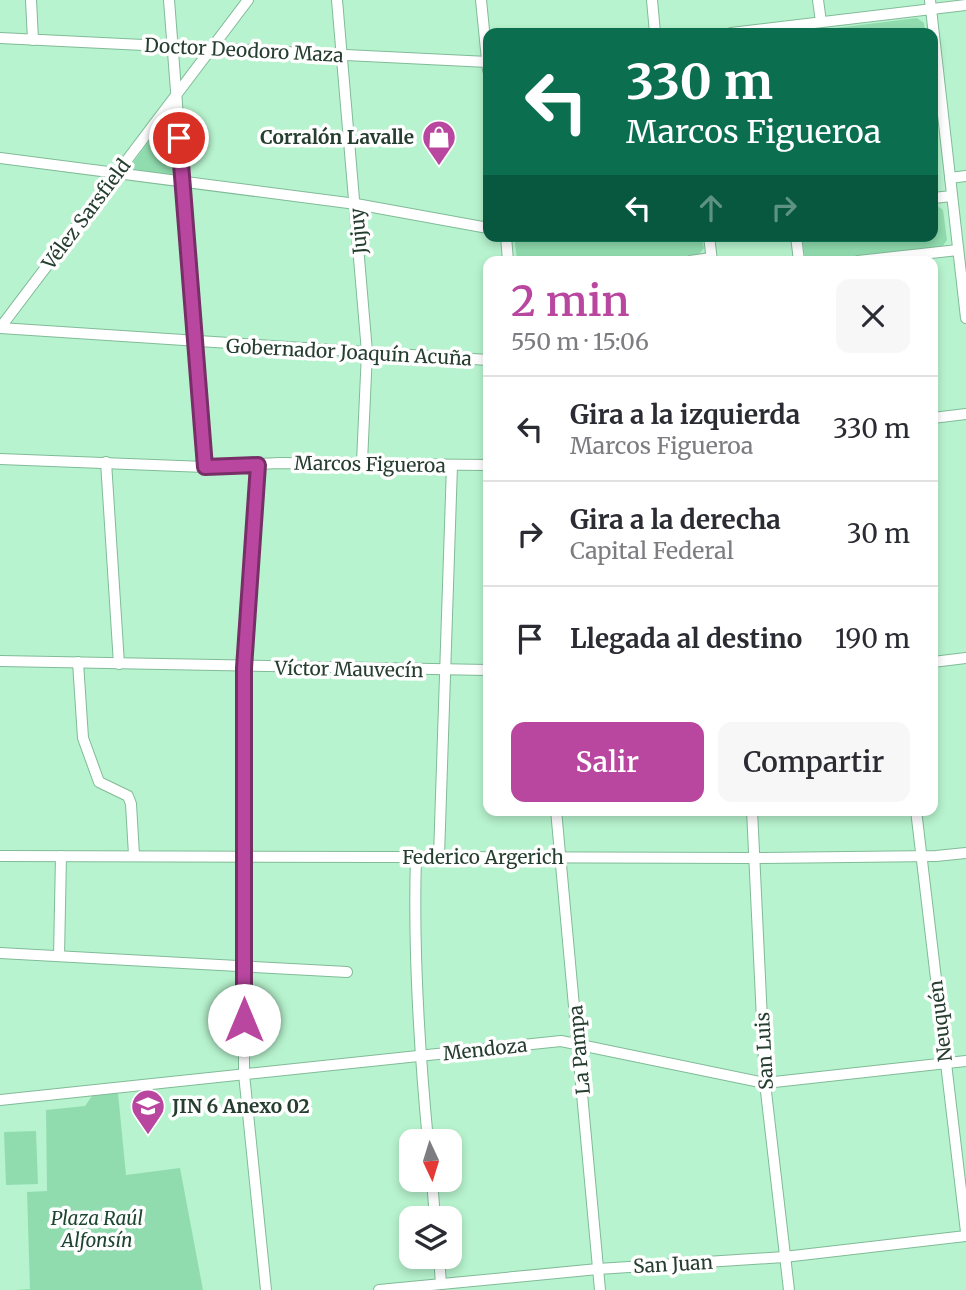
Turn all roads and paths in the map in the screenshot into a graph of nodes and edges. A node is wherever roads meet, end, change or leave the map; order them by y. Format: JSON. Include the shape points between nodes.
{"nodes":[{"id":1,"x":32,"y":0,"type":"edge"},
{"id":2,"x":169,"y":0,"type":"edge"},
{"id":3,"x":248,"y":0,"type":"edge"},
{"id":4,"x":337,"y":0,"type":"edge"},
{"id":5,"x":481,"y":0,"type":"edge"},
{"id":6,"x":652,"y":0,"type":"edge"},
{"id":7,"x":818,"y":0,"type":"edge"},
{"id":8,"x":931,"y":5,"type":"edge"},
{"id":9,"x":966,"y":5,"type":"edge"},
{"id":10,"x":821,"y":23,"type":"junction"},
{"id":11,"x":484,"y":28,"type":"edge"},
{"id":12,"x":655,"y":28,"type":"edge"},
{"id":13,"x":791,"y":28,"type":"edge"},
{"id":14,"x":934,"y":28,"type":"edge"},
{"id":15,"x":0,"y":38,"type":"edge"},
{"id":16,"x":33,"y":40,"type":"junction"},
{"id":17,"x":173,"y":47,"type":"junction"},
{"id":18,"x":212,"y":49,"type":"junction"},
{"id":19,"x":341,"y":56,"type":"junction"},
{"id":20,"x":483,"y":62,"type":"edge"},
{"id":21,"x":938,"y":69,"type":"edge"},
{"id":22,"x":176,"y":94,"type":"junction"},
{"id":23,"x":0,"y":158,"type":"edge"},
{"id":24,"x":117,"y":174,"type":"junction"},
{"id":25,"x":966,"y":176,"type":"edge"},
{"id":26,"x":950,"y":178,"type":"junction"},
{"id":27,"x":182,"y":183,"type":"junction"},
{"id":28,"x":952,"y":195,"type":"junction"},
{"id":29,"x":938,"y":197,"type":"edge"},
{"id":30,"x":356,"y":204,"type":"junction"},
{"id":31,"x":483,"y":227,"type":"edge"},
{"id":32,"x":958,"y":250,"type":"junction"},
{"id":33,"x":903,"y":256,"type":"edge"},
{"id":34,"x":965,"y":296,"type":"edge"},
{"id":35,"x":966,"y":318,"type":"edge"},
{"id":36,"x":0,"y":328,"type":"edge"},
{"id":37,"x":195,"y":342,"type":"junction"},
{"id":38,"x":368,"y":352,"type":"junction"},
{"id":39,"x":483,"y":360,"type":"edge"},
{"id":40,"x":966,"y":414,"type":"edge"},
{"id":41,"x":938,"y":417,"type":"edge"},
{"id":42,"x":0,"y":459,"type":"edge"},
{"id":43,"x":106,"y":462,"type":"junction"},
{"id":44,"x":362,"y":462,"type":"junction"},
{"id":45,"x":258,"y":465,"type":"junction"},
{"id":46,"x":452,"y":465,"type":"junction"},
{"id":47,"x":483,"y":465,"type":"edge"},
{"id":48,"x":205,"y":467,"type":"junction"},
{"id":49,"x":966,"y":659,"type":"edge"},
{"id":50,"x":0,"y":661,"type":"edge"},
{"id":51,"x":78,"y":662,"type":"junction"},
{"id":52,"x":938,"y":662,"type":"edge"},
{"id":53,"x":119,"y":664,"type":"junction"},
{"id":54,"x":244,"y":668,"type":"junction"},
{"id":55,"x":446,"y":670,"type":"junction"},
{"id":56,"x":483,"y":670,"type":"edge"},
{"id":57,"x":557,"y":816,"type":"edge"},
{"id":58,"x":752,"y":816,"type":"edge"},
{"id":59,"x":917,"y":816,"type":"edge"},
{"id":60,"x":966,"y":853,"type":"edge"},
{"id":61,"x":134,"y":855,"type":"junction"},
{"id":62,"x":0,"y":856,"type":"edge"},
{"id":63,"x":61,"y":856,"type":"junction"},
{"id":64,"x":246,"y":856,"type":"junction"},
{"id":65,"x":439,"y":856,"type":"junction"},
{"id":66,"x":922,"y":856,"type":"junction"},
{"id":67,"x":416,"y":857,"type":"junction"},
{"id":68,"x":561,"y":857,"type":"junction"},
{"id":69,"x":754,"y":858,"type":"junction"},
{"id":70,"x":0,"y":953,"type":"edge"},
{"id":71,"x":59,"y":956,"type":"junction"},
{"id":72,"x":244,"y":965,"type":"junction"},
{"id":73,"x":347,"y":972,"type":"dead end"},
{"id":74,"x":578,"y":1042,"type":"junction"},
{"id":75,"x":420,"y":1056,"type":"junction"},
{"id":76,"x":966,"y":1061,"type":"edge"},
{"id":77,"x":945,"y":1063,"type":"junction"},
{"id":78,"x":244,"y":1074,"type":"junction"},
{"id":79,"x":765,"y":1083,"type":"junction"},
{"id":80,"x":0,"y":1100,"type":"edge"},
{"id":81,"x":427,"y":1129,"type":"edge"},
{"id":82,"x":966,"y":1234,"type":"edge"},
{"id":83,"x":784,"y":1257,"type":"junction"},
{"id":84,"x":440,"y":1269,"type":"edge"},
{"id":85,"x":598,"y":1269,"type":"junction"},
{"id":86,"x":441,"y":1284,"type":"junction"},
{"id":87,"x":266,"y":1290,"type":"edge"},
{"id":88,"x":379,"y":1290,"type":"edge"},
{"id":89,"x":600,"y":1290,"type":"edge"},
{"id":90,"x":789,"y":1290,"type":"edge"}],
"edges":[{"from":1,"to":16,"type":"street"},
{"from":2,"to":17,"type":"street"},
{"from":3,"to":18,"type":"street","name":"Vélez Sarsfield"},
{"from":4,"to":19,"type":"street","name":"Jujuy"},
{"from":5,"to":11,"type":"street"},
{"from":6,"to":12,"type":"street"},
{"from":7,"to":10,"type":"street"},
{"from":8,"to":9,"type":"street"},
{"from":8,"to":10,"type":"street"},
{"from":8,"to":14,"type":"street"},
{"from":10,"to":13,"type":"street"},
{"from":15,"to":16,"type":"street","name":"Doctor Deodoro Maza"},
{"from":16,"to":17,"type":"street","name":"Doctor Deodoro Maza"},
{"from":17,"to":18,"type":"street","name":"Doctor Deodoro Maza"},
{"from":17,"to":22,"type":"street"},
{"from":18,"to":19,"type":"street","name":"Doctor Deodoro Maza"},
{"from":18,"to":22,"type":"street","name":"Vélez Sarsfield"},
{"from":19,"to":20,"type":"street","name":"Doctor Deodoro Maza"},
{"from":19,"to":30,"type":"street","name":"Jujuy"},
{"from":21,"to":26,"type":"street"},
{"from":22,"to":24,"type":"street","name":"Vélez Sarsfield"},
{"from":22,"to":27,"type":"street"},
{"from":23,"to":24,"type":"street"},
{"from":24,"to":27,"type":"street"},
{"from":24,"to":36,"type":"street","name":"Vélez Sarsfield"},
{"from":25,"to":26,"type":"street"},
{"from":26,"to":28,"type":"street"},
{"from":27,"to":30,"type":"street"},
{"from":27,"to":37,"type":"street"},
{"from":28,"to":29,"type":"street"},
{"from":28,"to":32,"type":"street"},
{"from":30,"to":31,"type":"street"},
{"from":30,"to":38,"type":"street","name":"Jujuy"},
{"from":32,"to":33,"type":"street"},
{"from":32,"to":34,"type":"street"},
{"from":34,"to":35,"type":"street"},
{"from":36,"to":37,"type":"street","name":"Gobernador Joaquín Acuña"},
{"from":37,"to":38,"type":"street","name":"Gobernador Joaquín Acuña"},
{"from":37,"to":48,"type":"street"},
{"from":38,"to":39,"type":"street","name":"Gobernador Joaquín Acuña"},
{"from":38,"to":44,"type":"street","name":"Jujuy"},
{"from":40,"to":41,"type":"street"},
{"from":42,"to":43,"type":"street","name":"Marcos Figueroa"},
{"from":43,"to":48,"type":"street","name":"Marcos Figueroa"},
{"from":43,"to":53,"type":"street"},
{"from":44,"to":45,"type":"street","name":"Marcos Figueroa"},
{"from":44,"to":46,"type":"street","name":"Marcos Figueroa"},
{"from":45,"to":48,"type":"street","name":"Marcos Figueroa"},
{"from":45,"to":54,"type":"street"},
{"from":46,"to":47,"type":"street","name":"Marcos Figueroa"},
{"from":46,"to":55,"type":"street"},
{"from":49,"to":52,"type":"street"},
{"from":50,"to":51,"type":"street","name":"Víctor Mauvecín"},
{"from":51,"to":53,"type":"street","name":"Víctor Mauvecín"},
{"from":51,"to":61,"type":"street","via":[[87,750],[99,782],[128,796]]},
{"from":53,"to":54,"type":"street","name":"Víctor Mauvecín"},
{"from":54,"to":55,"type":"street","name":"Víctor Mauvecín"},
{"from":54,"to":64,"type":"street"},
{"from":55,"to":56,"type":"street","name":"Víctor Mauvecín"},
{"from":55,"to":65,"type":"street"},
{"from":57,"to":68,"type":"street","name":"La Pampa"},
{"from":58,"to":69,"type":"street","name":"San Luis"},
{"from":59,"to":66,"type":"street","name":"Neuquén"},
{"from":60,"to":66,"type":"street","name":"Federico Argerich"},
{"from":61,"to":63,"type":"street","name":"Federico Argerich"},
{"from":61,"to":64,"type":"street","name":"Federico Argerich"},
{"from":62,"to":63,"type":"street","name":"Federico Argerich"},
{"from":63,"to":71,"type":"street"},
{"from":64,"to":67,"type":"street","name":"Federico Argerich"},
{"from":64,"to":72,"type":"street"},
{"from":65,"to":67,"type":"street","name":"Federico Argerich"},
{"from":65,"to":68,"type":"street","name":"Federico Argerich"},
{"from":66,"to":69,"type":"street","name":"Federico Argerich"},
{"from":66,"to":77,"type":"street","name":"Neuquén"},
{"from":67,"to":75,"type":"street"},
{"from":68,"to":69,"type":"street","name":"Federico Argerich"},
{"from":68,"to":74,"type":"street","name":"La Pampa"},
{"from":69,"to":79,"type":"street","name":"San Luis"},
{"from":70,"to":71,"type":"street"},
{"from":71,"to":72,"type":"street"},
{"from":72,"to":73,"type":"street"},
{"from":72,"to":78,"type":"street"},
{"from":74,"to":75,"type":"street","name":"Mendoza"},
{"from":74,"to":79,"type":"street","name":"Mendoza"},
{"from":74,"to":85,"type":"street","name":"La Pampa"},
{"from":75,"to":78,"type":"street","name":"Mendoza"},
{"from":75,"to":81,"type":"street"},
{"from":76,"to":77,"type":"street","name":"Mendoza"},
{"from":77,"to":79,"type":"street","name":"Mendoza"},
{"from":77,"to":82,"type":"street","name":"Neuquén"},
{"from":78,"to":80,"type":"street","name":"Mendoza"},
{"from":78,"to":87,"type":"street"},
{"from":79,"to":83,"type":"street","name":"San Luis"},
{"from":82,"to":83,"type":"street","name":"San Juan"},
{"from":83,"to":85,"type":"street","name":"San Juan"},
{"from":83,"to":90,"type":"street","name":"San Luis"},
{"from":84,"to":86,"type":"street"},
{"from":85,"to":86,"type":"street","name":"San Juan"},
{"from":85,"to":89,"type":"street","name":"La Pampa"},
{"from":86,"to":88,"type":"street","name":"San Juan"}]}
